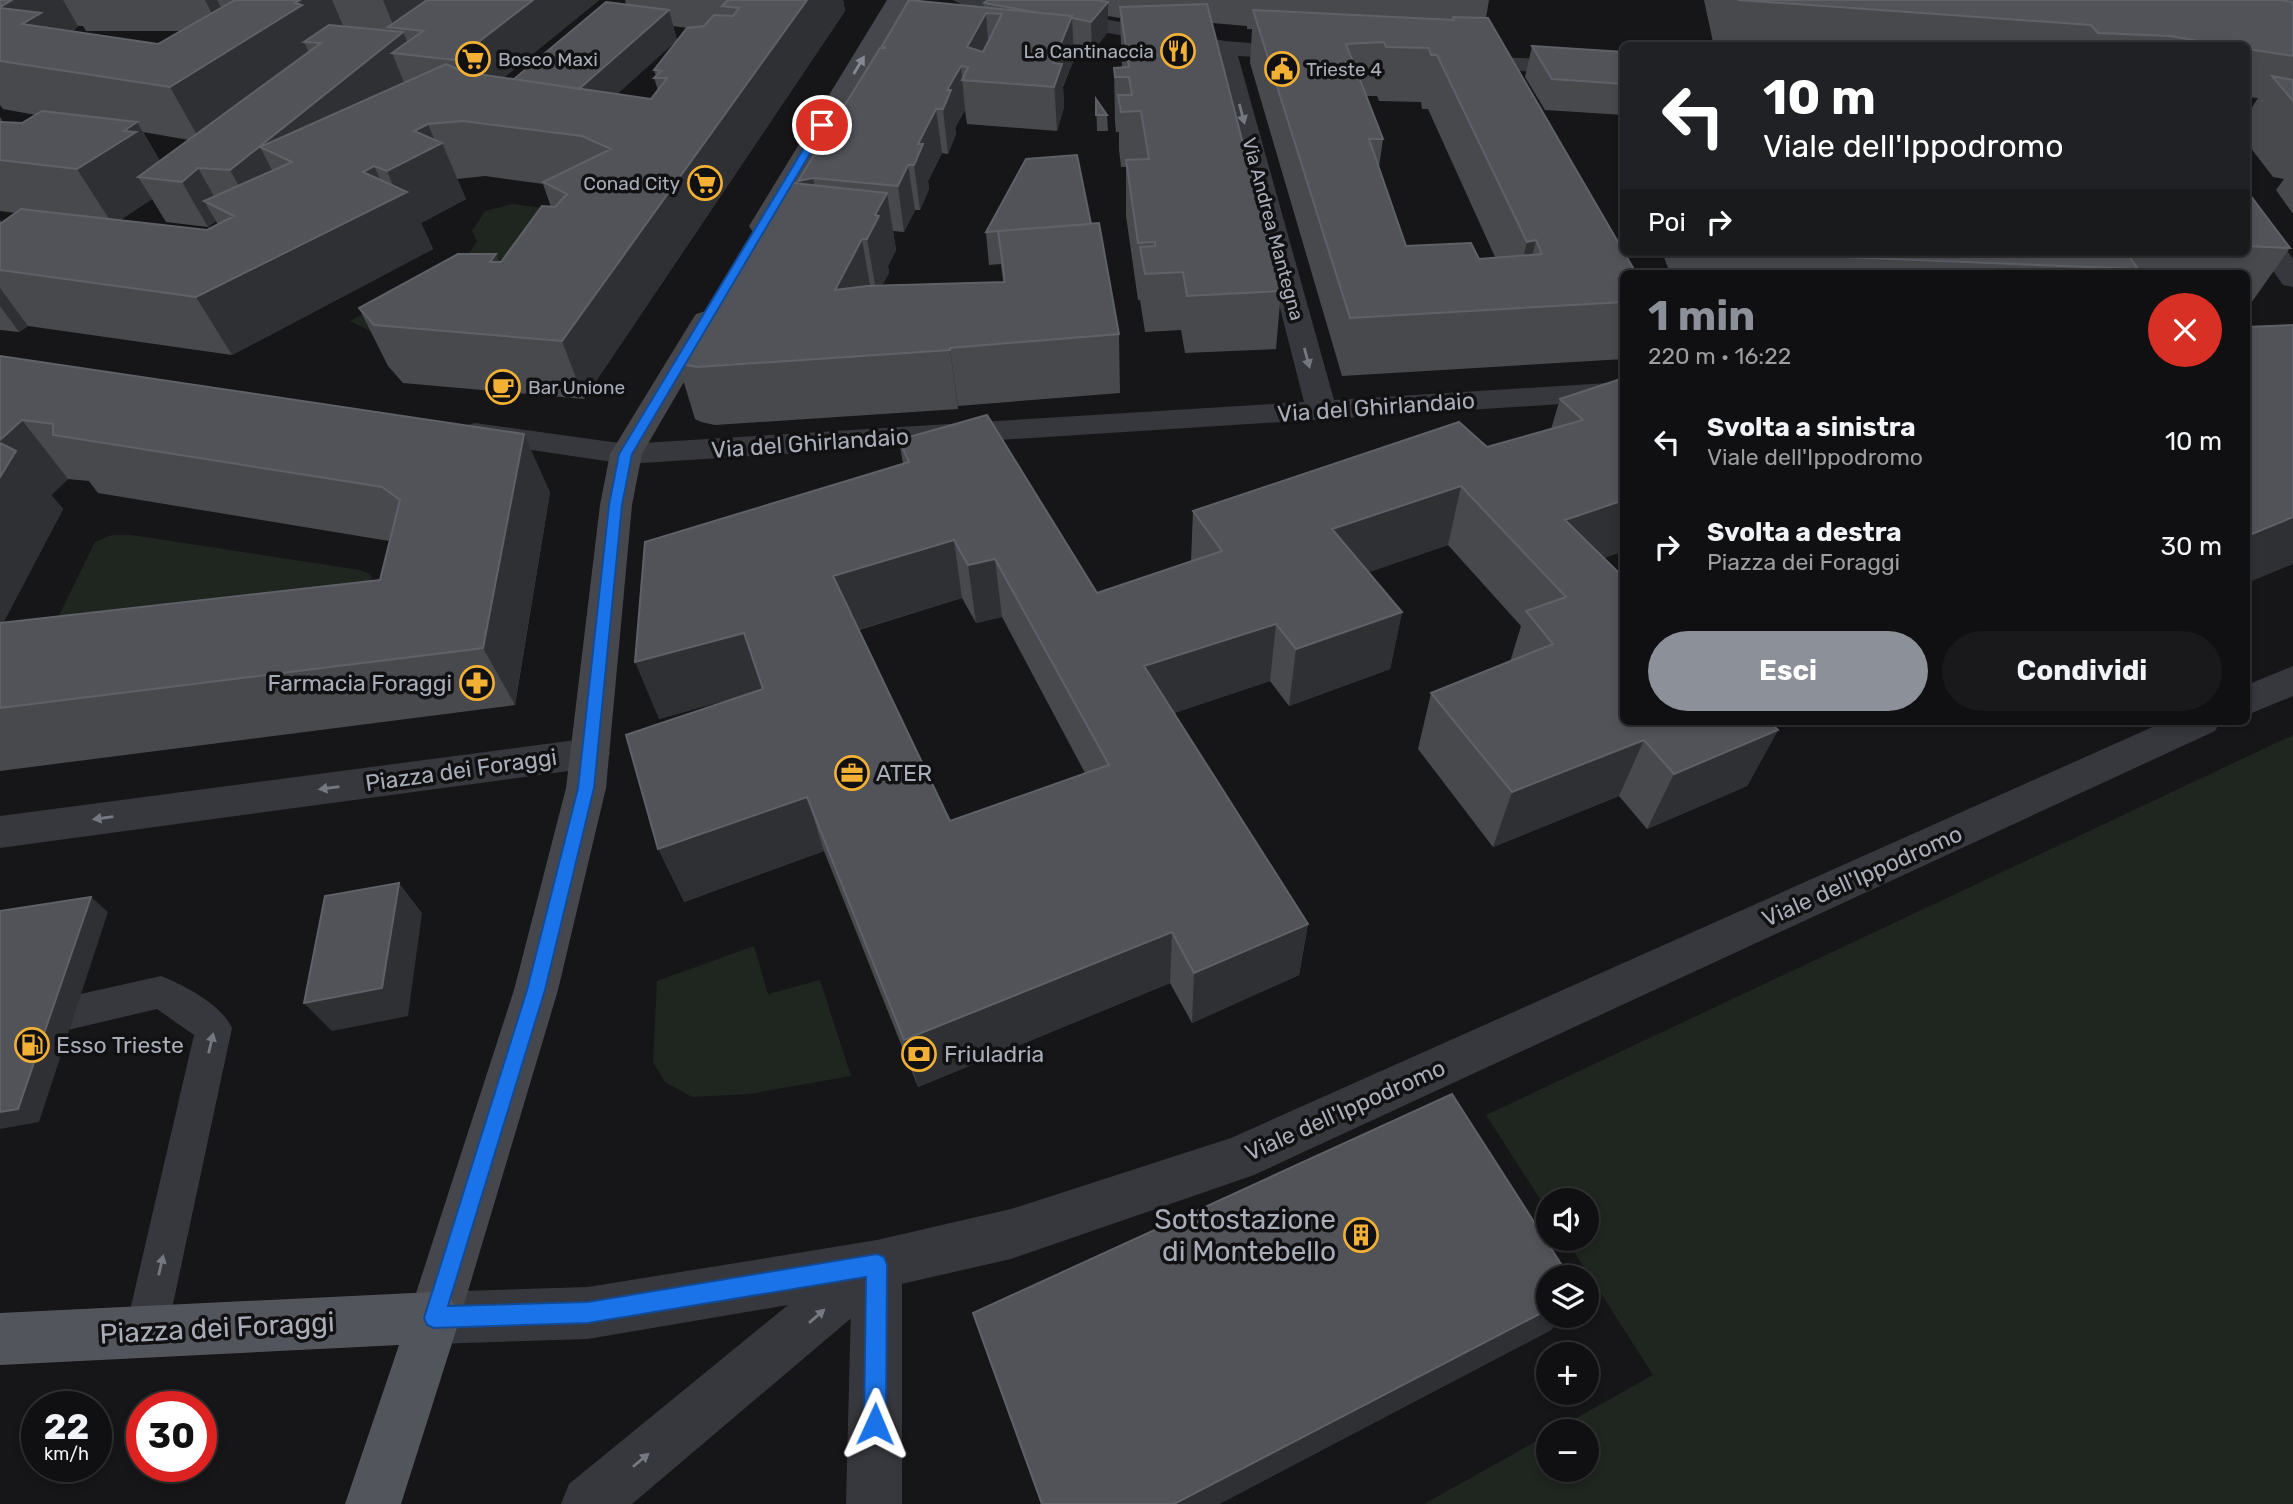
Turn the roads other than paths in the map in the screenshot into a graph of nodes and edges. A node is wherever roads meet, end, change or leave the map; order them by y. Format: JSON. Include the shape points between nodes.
{"nodes":[{"id":1,"x":898,"y":0,"type":"edge"},
{"id":2,"x":964,"y":0,"type":"edge"},
{"id":3,"x":1225,"y":48,"type":"junction"},
{"id":4,"x":1323,"y":54,"type":"edge"},
{"id":5,"x":1498,"y":54,"type":"junction"},
{"id":6,"x":1448,"y":62,"type":"edge"},
{"id":7,"x":1620,"y":69,"type":"edge"},
{"id":8,"x":1517,"y":89,"type":"edge"},
{"id":9,"x":2250,"y":217,"type":"edge"},
{"id":10,"x":750,"y":247,"type":"edge"},
{"id":11,"x":2293,"y":279,"type":"edge"},
{"id":12,"x":721,"y":294,"type":"edge"},
{"id":13,"x":1620,"y":391,"type":"edge"},
{"id":14,"x":1321,"y":410,"type":"junction"},
{"id":15,"x":445,"y":429,"type":"edge"},
{"id":16,"x":626,"y":454,"type":"junction"},
{"id":17,"x":2293,"y":680,"type":"edge"},
{"id":18,"x":2250,"y":700,"type":"edge"},
{"id":19,"x":2193,"y":725,"type":"edge"},
{"id":20,"x":591,"y":753,"type":"junction"},
{"id":21,"x":0,"y":832,"type":"edge"},
{"id":22,"x":0,"y":1029,"type":"edge"},
{"id":23,"x":877,"y":1265,"type":"junction"},
{"id":24,"x":434,"y":1318,"type":"junction"},
{"id":25,"x":146,"y":1332,"type":"junction"},
{"id":26,"x":0,"y":1339,"type":"edge"},
{"id":27,"x":373,"y":1504,"type":"edge"},
{"id":28,"x":589,"y":1504,"type":"edge"},
{"id":29,"x":874,"y":1504,"type":"edge"}],
"edges":[{"from":10,"to":1,"type":"main road","one_way":true},
{"from":2,"to":3,"type":"street"},
{"from":3,"to":4,"type":"street"},
{"from":3,"to":14,"type":"street","name":"Via Andrea Mantegna","one_way":true},
{"from":5,"to":6,"type":"street"},
{"from":5,"to":7,"type":"street"},
{"from":5,"to":8,"type":"street"},
{"from":9,"to":11,"type":"street"},
{"from":12,"to":16,"type":"main road"},
{"from":13,"to":14,"type":"street","name":"Via del Ghirlandaio"},
{"from":14,"to":16,"type":"street","name":"Via del Ghirlandaio"},
{"from":15,"to":16,"type":"street","name":"Via del Ghirlandaio"},
{"from":16,"to":20,"type":"main road","via":[[616,505]]},
{"from":17,"to":18,"type":"street"},
{"from":19,"to":23,"type":"street","name":"Viale dell'Ippodromo","via":[[1237,1159],[1011,1234]]},
{"from":20,"to":21,"type":"street","name":"Piazza dei Foraggi","one_way":true},
{"from":20,"to":24,"type":"main road","name":"Piazza dei Foraggi","via":[[536,990]]},
{"from":25,"to":22,"type":"lane","one_way":true,"via":[[214,1028],[161,992]]},
{"from":23,"to":24,"type":"street","name":"Viale dell'Ippodromo","via":[[588,1313]]},
{"from":28,"to":23,"type":"street","one_way":true},
{"from":23,"to":29,"type":"street"},
{"from":24,"to":25,"type":"main road","name":"Piazza dei Foraggi"},
{"from":24,"to":27,"type":"main road","name":"Piazza dei Foraggi"},
{"from":25,"to":26,"type":"main road","name":"Piazza dei Foraggi"}]}
